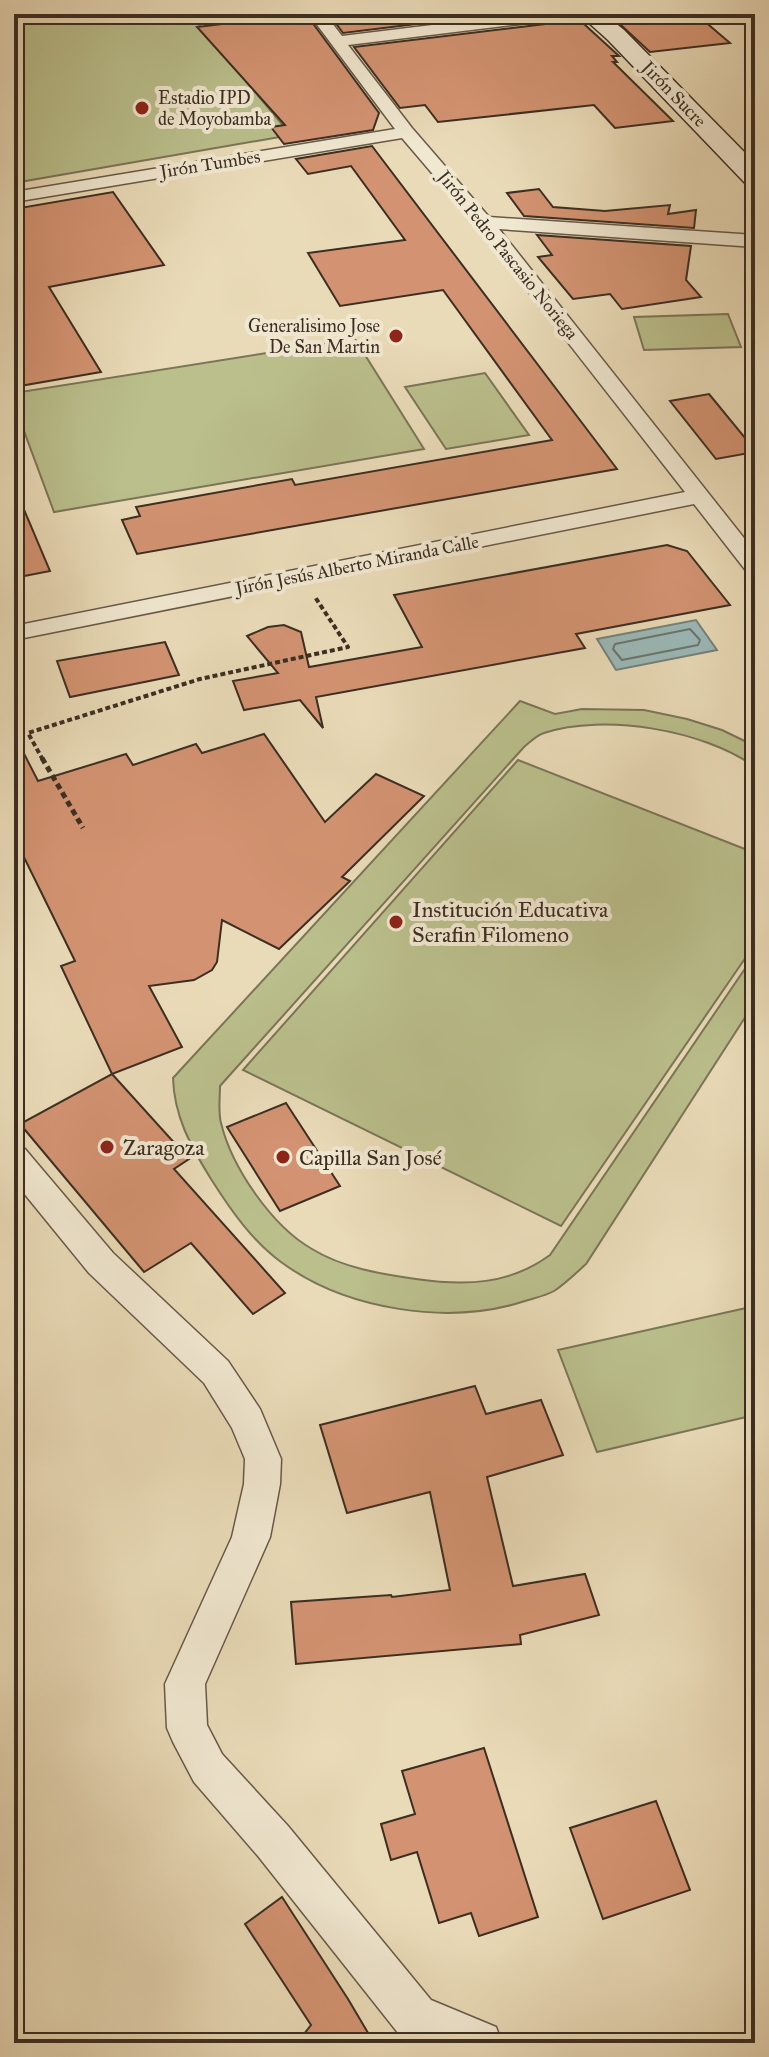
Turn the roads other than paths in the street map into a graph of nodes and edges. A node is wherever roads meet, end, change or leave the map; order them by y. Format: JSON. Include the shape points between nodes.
{"nodes":[{"id":1,"x":317,"y":14,"type":"edge"},
{"id":2,"x":562,"y":14,"type":"edge"},
{"id":3,"x":590,"y":14,"type":"edge"},
{"id":4,"x":338,"y":41,"type":"junction"},
{"id":5,"x":406,"y":132,"type":"junction"},
{"id":6,"x":755,"y":178,"type":"edge"},
{"id":7,"x":14,"y":197,"type":"edge"},
{"id":8,"x":484,"y":222,"type":"junction"},
{"id":9,"x":755,"y":241,"type":"edge"},
{"id":10,"x":701,"y":496,"type":"junction"},
{"id":11,"x":755,"y":567,"type":"edge"},
{"id":12,"x":14,"y":633,"type":"edge"},
{"id":13,"x":14,"y":1158,"type":"edge"},
{"id":14,"x":422,"y":2029,"type":"edge"},
{"id":15,"x":480,"y":2043,"type":"edge"}],
"edges":[{"from":1,"to":4,"type":"street","name":"Jirón Pedro Pascasio Noriega"},
{"from":2,"to":4,"type":"street"},
{"from":3,"to":6,"type":"street","name":"Jirón Sucre"},
{"from":4,"to":5,"type":"street","name":"Jirón Pedro Pascasio Noriega"},
{"from":5,"to":7,"type":"street","name":"Jirón Tumbes"},
{"from":5,"to":8,"type":"street","name":"Jirón Pedro Pascasio Noriega"},
{"from":8,"to":9,"type":"street"},
{"from":8,"to":10,"type":"street","name":"Jirón Pedro Pascasio Noriega"},
{"from":10,"to":11,"type":"street","name":"Jirón Pedro Pascasio Noriega"},
{"from":10,"to":12,"type":"street","name":"Jirón Jesús Alberto Miranda Calle"},
{"from":13,"to":14,"type":"street","via":[[101,1263],[216,1372],[247,1420],[263,1459],[262,1484],[251,1537],[185,1684],[187,1728],[208,1768]]},
{"from":14,"to":15,"type":"street"}]}
